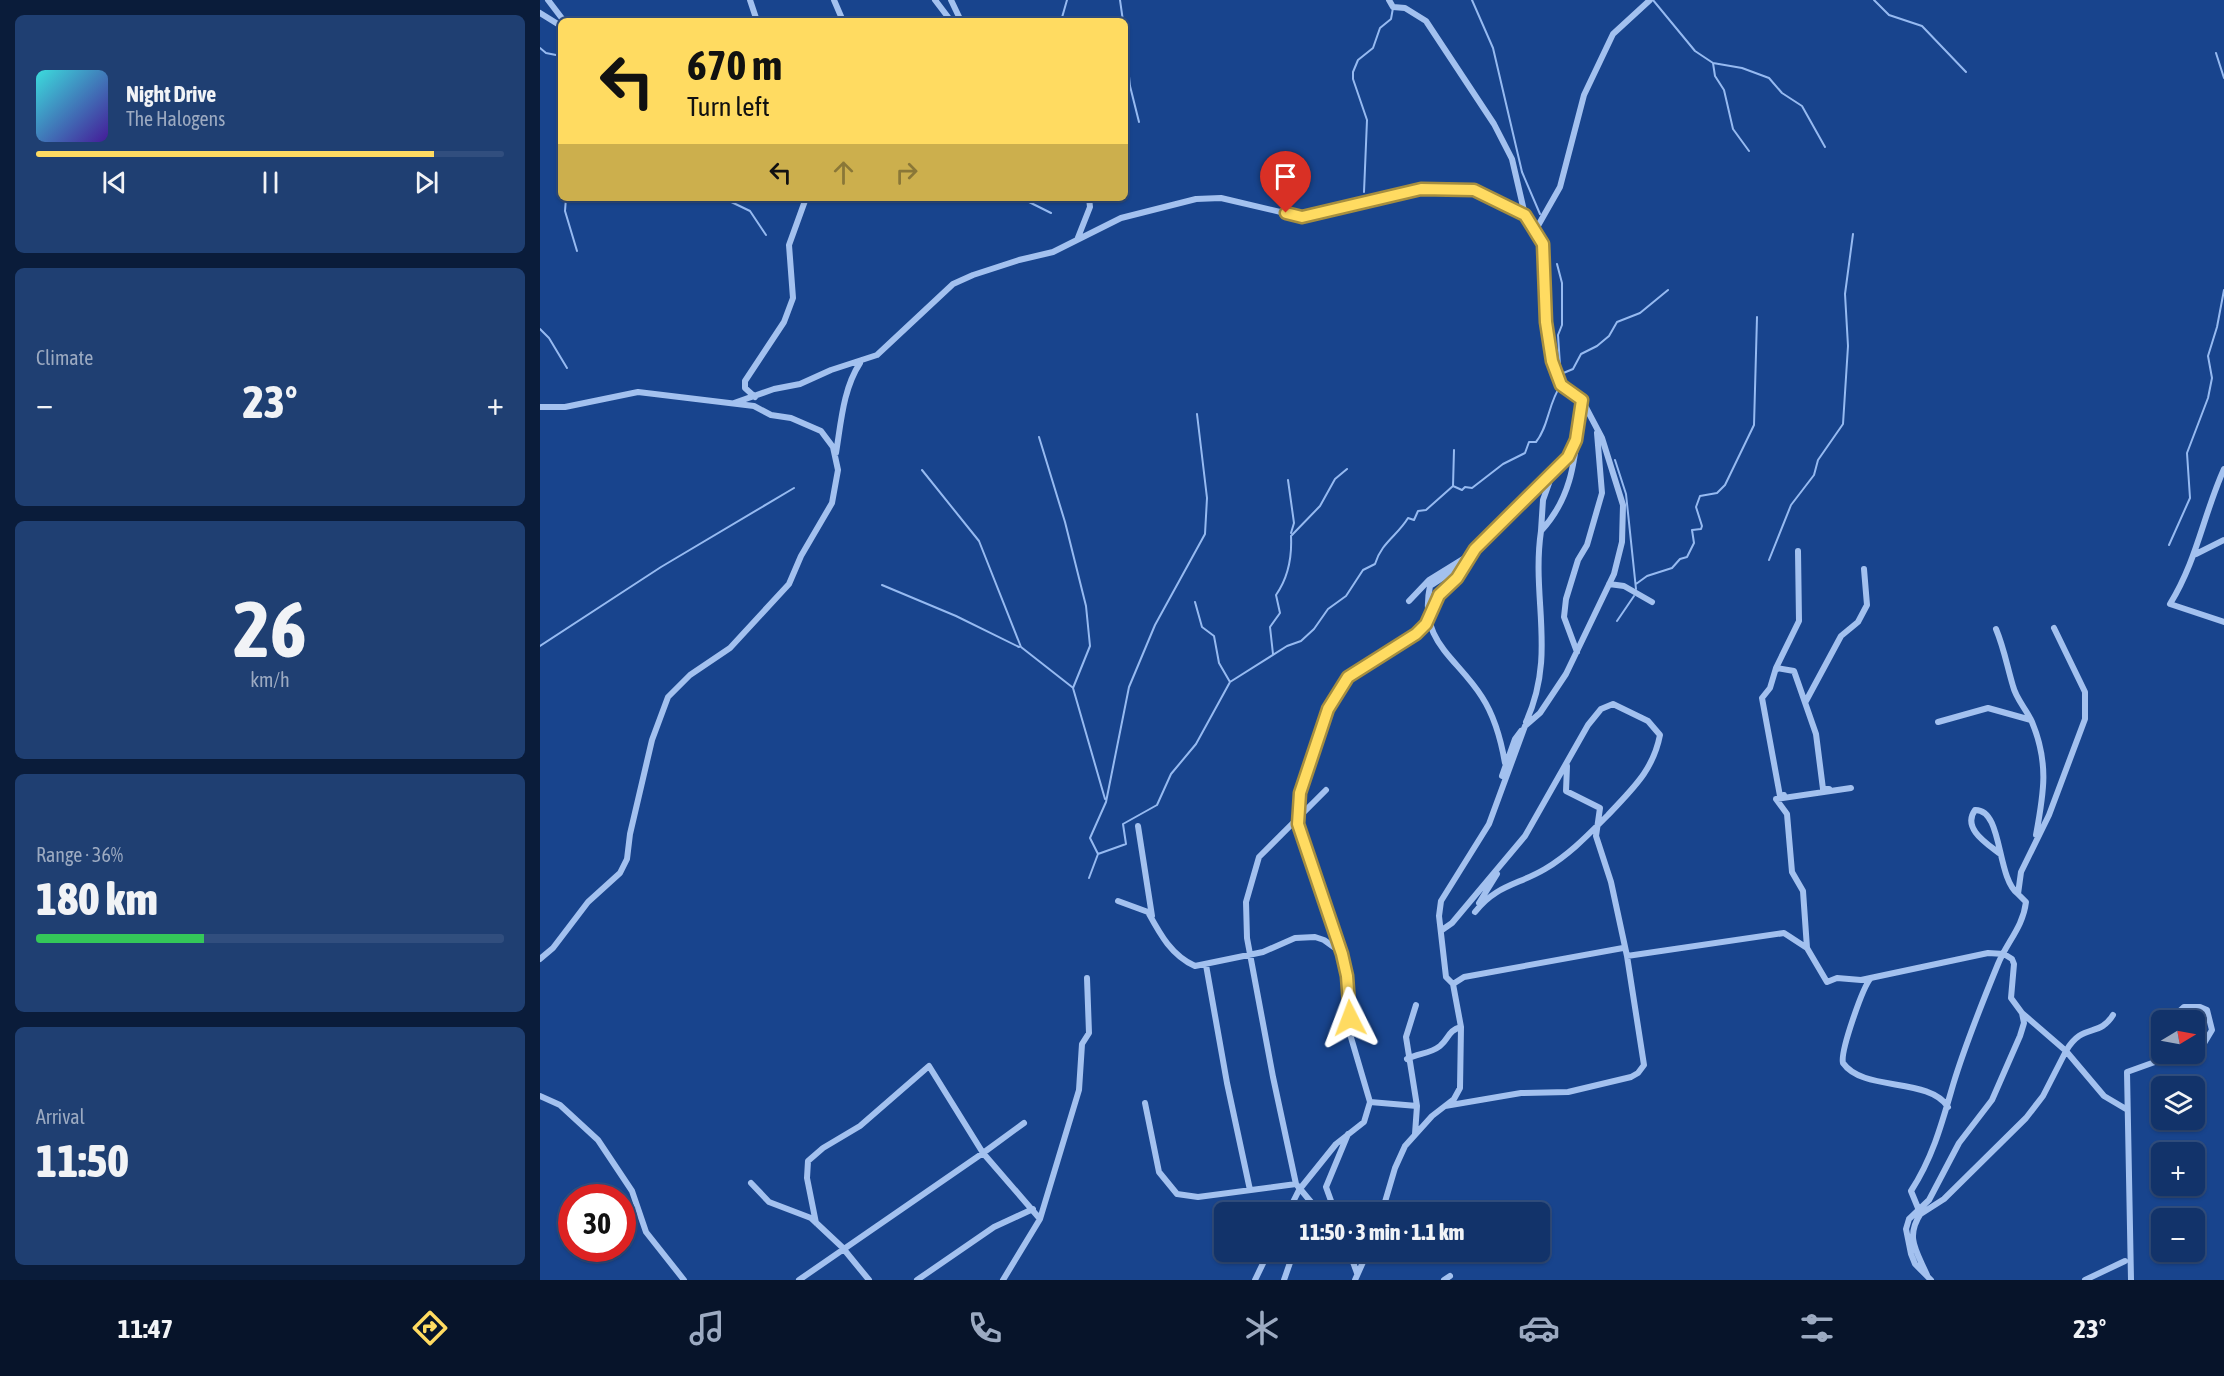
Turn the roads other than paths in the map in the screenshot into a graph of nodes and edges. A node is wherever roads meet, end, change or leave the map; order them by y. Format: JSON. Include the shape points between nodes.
{"nodes":[{"id":1,"x":548,"y":0,"type":"edge"},
{"id":2,"x":750,"y":0,"type":"edge"},
{"id":3,"x":834,"y":0,"type":"edge"},
{"id":4,"x":935,"y":0,"type":"edge"},
{"id":5,"x":951,"y":0,"type":"edge"},
{"id":6,"x":1389,"y":0,"type":"edge"},
{"id":7,"x":1650,"y":0,"type":"edge"},
{"id":8,"x":540,"y":13,"type":"edge"},
{"id":9,"x":562,"y":18,"type":"edge"},
{"id":10,"x":756,"y":18,"type":"edge"},
{"id":11,"x":842,"y":18,"type":"edge"},
{"id":12,"x":949,"y":18,"type":"edge"},
{"id":13,"x":960,"y":18,"type":"edge"},
{"id":14,"x":558,"y":24,"type":"edge"},
{"id":15,"x":805,"y":201,"type":"edge"},
{"id":16,"x":1089,"y":201,"type":"edge"},
{"id":17,"x":1525,"y":215,"type":"junction"},
{"id":18,"x":1535,"y":231,"type":"junction"},
{"id":19,"x":1076,"y":240,"type":"junction"},
{"id":20,"x":877,"y":355,"type":"junction"},
{"id":21,"x":755,"y":397,"type":"junction"},
{"id":22,"x":1582,"y":400,"type":"junction"},
{"id":23,"x":734,"y":403,"type":"junction"},
{"id":24,"x":540,"y":407,"type":"edge"},
{"id":25,"x":1597,"y":426,"type":"junction"},
{"id":26,"x":1576,"y":440,"type":"junction"},
{"id":27,"x":836,"y":458,"type":"junction"},
{"id":28,"x":2224,"y":469,"type":"edge"},
{"id":29,"x":1554,"y":472,"type":"junction"},
{"id":30,"x":1541,"y":531,"type":"junction"},
{"id":31,"x":2224,"y":540,"type":"edge"},
{"id":32,"x":1475,"y":549,"type":"junction"},
{"id":33,"x":1798,"y":551,"type":"dead end"},
{"id":34,"x":2196,"y":554,"type":"junction"},
{"id":35,"x":1466,"y":558,"type":"junction"},
{"id":36,"x":1864,"y":569,"type":"dead end"},
{"id":37,"x":1609,"y":584,"type":"junction"},
{"id":38,"x":1409,"y":601,"type":"dead end"},
{"id":39,"x":1652,"y":602,"type":"dead end"},
{"id":40,"x":1428,"y":619,"type":"junction"},
{"id":41,"x":2224,"y":622,"type":"edge"},
{"id":42,"x":2054,"y":628,"type":"dead end"},
{"id":43,"x":1996,"y":629,"type":"dead end"},
{"id":44,"x":1576,"y":652,"type":"junction"},
{"id":45,"x":1776,"y":668,"type":"junction"},
{"id":46,"x":1806,"y":701,"type":"junction"},
{"id":47,"x":2031,"y":720,"type":"junction"},
{"id":48,"x":1938,"y":722,"type":"dead end"},
{"id":49,"x":1525,"y":726,"type":"junction"},
{"id":50,"x":1505,"y":764,"type":"junction"},
{"id":51,"x":1568,"y":765,"type":"junction"},
{"id":52,"x":1823,"y":789,"type":"junction"},
{"id":53,"x":1326,"y":790,"type":"dead end"},
{"id":54,"x":1299,"y":819,"type":"junction"},
{"id":55,"x":1489,"y":824,"type":"junction"},
{"id":56,"x":1138,"y":826,"type":"dead end"},
{"id":57,"x":1597,"y":827,"type":"junction"},
{"id":58,"x":2035,"y":841,"type":"junction"},
{"id":59,"x":1999,"y":853,"type":"junction"},
{"id":60,"x":1501,"y":864,"type":"junction"},
{"id":61,"x":2018,"y":894,"type":"junction"},
{"id":62,"x":1118,"y":901,"type":"dead end"},
{"id":63,"x":1153,"y":922,"type":"junction"},
{"id":64,"x":1442,"y":930,"type":"junction"},
{"id":65,"x":2014,"y":937,"type":"junction"},
{"id":66,"x":1623,"y":948,"type":"junction"},
{"id":67,"x":1807,"y":948,"type":"junction"},
{"id":68,"x":1342,"y":953,"type":"junction"},
{"id":69,"x":2004,"y":954,"type":"junction"},
{"id":70,"x":1250,"y":955,"type":"junction"},
{"id":71,"x":1627,"y":956,"type":"junction"},
{"id":72,"x":2011,"y":958,"type":"junction"},
{"id":73,"x":540,"y":959,"type":"edge"},
{"id":74,"x":1206,"y":965,"type":"junction"},
{"id":75,"x":1087,"y":978,"type":"dead end"},
{"id":76,"x":1872,"y":978,"type":"junction"},
{"id":77,"x":1453,"y":984,"type":"junction"},
{"id":78,"x":1416,"y":1005,"type":"dead end"},
{"id":79,"x":2181,"y":1010,"type":"edge"},
{"id":80,"x":2022,"y":1013,"type":"junction"},
{"id":81,"x":2113,"y":1014,"type":"dead end"},
{"id":82,"x":1461,"y":1027,"type":"junction"},
{"id":83,"x":2205,"y":1042,"type":"edge"},
{"id":84,"x":2066,"y":1051,"type":"junction"},
{"id":85,"x":1407,"y":1059,"type":"junction"},
{"id":86,"x":2151,"y":1062,"type":"edge"},
{"id":87,"x":540,"y":1096,"type":"edge"},
{"id":88,"x":1370,"y":1102,"type":"junction"},
{"id":89,"x":1145,"y":1103,"type":"dead end"},
{"id":90,"x":1444,"y":1106,"type":"junction"},
{"id":91,"x":1417,"y":1107,"type":"junction"},
{"id":92,"x":1948,"y":1107,"type":"junction"},
{"id":93,"x":2126,"y":1109,"type":"junction"},
{"id":94,"x":1024,"y":1123,"type":"dead end"},
{"id":95,"x":1349,"y":1132,"type":"junction"},
{"id":96,"x":1415,"y":1135,"type":"junction"},
{"id":97,"x":983,"y":1153,"type":"junction"},
{"id":98,"x":751,"y":1183,"type":"dead end"},
{"id":99,"x":1298,"y":1187,"type":"junction"},
{"id":100,"x":1250,"y":1190,"type":"junction"},
{"id":101,"x":1292,"y":1202,"type":"edge"},
{"id":102,"x":1311,"y":1202,"type":"edge"},
{"id":103,"x":1331,"y":1202,"type":"edge"},
{"id":104,"x":1385,"y":1202,"type":"edge"},
{"id":105,"x":1033,"y":1209,"type":"junction"},
{"id":106,"x":1919,"y":1212,"type":"junction"},
{"id":107,"x":1040,"y":1219,"type":"junction"},
{"id":108,"x":816,"y":1223,"type":"junction"},
{"id":109,"x":843,"y":1248,"type":"junction"},
{"id":110,"x":2125,"y":1261,"type":"dead end"},
{"id":111,"x":1264,"y":1262,"type":"edge"},
{"id":112,"x":1290,"y":1262,"type":"edge"},
{"id":113,"x":1352,"y":1262,"type":"edge"},
{"id":114,"x":1363,"y":1262,"type":"edge"},
{"id":115,"x":1356,"y":1277,"type":"edge"},
{"id":116,"x":1929,"y":1278,"type":"edge"},
{"id":117,"x":684,"y":1280,"type":"edge"},
{"id":118,"x":799,"y":1280,"type":"edge"},
{"id":119,"x":869,"y":1280,"type":"edge"},
{"id":120,"x":917,"y":1280,"type":"edge"},
{"id":121,"x":1003,"y":1280,"type":"edge"},
{"id":122,"x":1255,"y":1280,"type":"edge"},
{"id":123,"x":1284,"y":1280,"type":"edge"},
{"id":124,"x":2085,"y":1280,"type":"edge"},
{"id":125,"x":2132,"y":1280,"type":"edge"}],
"edges":[{"from":1,"to":9,"type":"street"},
{"from":2,"to":10,"type":"street"},
{"from":3,"to":11,"type":"street"},
{"from":4,"to":12,"type":"street"},
{"from":5,"to":13,"type":"street"},
{"from":6,"to":17,"type":"street","via":[[1393,7],[1405,8],[1426,21],[1494,124],[1512,159]]},
{"from":7,"to":18,"type":"street","via":[[1613,34],[1584,95],[1560,188]]},
{"from":8,"to":14,"type":"street"},
{"from":15,"to":21,"type":"street","via":[[789,245],[793,298],[784,322],[745,381]]},
{"from":16,"to":19,"type":"street"},
{"from":17,"to":18,"type":"street"},
{"from":17,"to":19,"type":"street","via":[[1474,190],[1421,189],[1302,217],[1221,198],[1196,199],[1121,218]]},
{"from":18,"to":22,"type":"street","via":[[1543,244],[1552,361],[1561,385]]},
{"from":19,"to":20,"type":"street","via":[[1053,252],[953,284]]},
{"from":20,"to":21,"type":"street"},
{"from":20,"to":27,"type":"street","via":[[860,362],[853,374],[842,411]]},
{"from":21,"to":23,"type":"street"},
{"from":22,"to":25,"type":"street"},
{"from":22,"to":26,"type":"street"},
{"from":23,"to":24,"type":"street","via":[[638,392]]},
{"from":23,"to":27,"type":"street","via":[[754,406],[821,431]]},
{"from":25,"to":37,"type":"street","via":[[1623,505],[1622,542]]},
{"from":25,"to":44,"type":"street","via":[[1602,493],[1566,598],[1564,617]]},
{"from":26,"to":29,"type":"street","via":[[1568,457]]},
{"from":26,"to":30,"type":"street","via":[[1566,497]]},
{"from":27,"to":73,"type":"street","via":[[838,470],[832,503],[789,584],[730,648],[690,675],[668,697],[652,741],[629,853],[620,873],[588,902]]},
{"from":28,"to":34,"type":"street","via":[[2207,510]]},
{"from":29,"to":30,"type":"street","via":[[1543,500]]},
{"from":29,"to":32,"type":"street"},
{"from":30,"to":49,"type":"street","via":[[1537,559],[1543,663],[1536,700]]},
{"from":31,"to":34,"type":"street"},
{"from":32,"to":35,"type":"street"},
{"from":32,"to":40,"type":"street","via":[[1457,578],[1439,595]]},
{"from":33,"to":45,"type":"street","via":[[1799,621]]},
{"from":34,"to":41,"type":"street","via":[[2170,604]]},
{"from":35,"to":38,"type":"street","via":[[1429,580]]},
{"from":35,"to":40,"type":"street","via":[[1430,586]]},
{"from":36,"to":46,"type":"street","via":[[1867,605],[1851,630],[1841,636]]},
{"from":37,"to":39,"type":"street","via":[[1624,586]]},
{"from":37,"to":44,"type":"street"},
{"from":40,"to":50,"type":"street","via":[[1445,654],[1482,696]]},
{"from":40,"to":54,"type":"street","via":[[1416,634],[1348,677],[1338,692],[1306,771],[1299,798]]},
{"from":42,"to":58,"type":"street","via":[[2085,693],[2085,719],[2052,808]]},
{"from":43,"to":47,"type":"street","via":[[2013,687]]},
{"from":44,"to":49,"type":"street","via":[[1540,713]]},
{"from":45,"to":46,"type":"street","via":[[1794,671]]},
{"from":45,"to":52,"type":"street","via":[[1770,688],[1762,698],[1780,796]]},
{"from":46,"to":52,"type":"street","via":[[1816,734]]},
{"from":47,"to":48,"type":"street","via":[[1988,708]]},
{"from":47,"to":58,"type":"street","via":[[2045,768]]},
{"from":49,"to":50,"type":"street"},
{"from":49,"to":55,"type":"street"},
{"from":50,"to":55,"type":"street"},
{"from":51,"to":57,"type":"street","via":[[1566,790],[1600,808]]},
{"from":51,"to":57,"type":"street","via":[[1588,724],[1601,708],[1613,704],[1648,721],[1660,735],[1642,776]]},
{"from":51,"to":60,"type":"street","via":[[1525,836]]},
{"from":52,"to":67,"type":"street","via":[[1851,788],[1776,799],[1787,814],[1792,872],[1803,891]]},
{"from":53,"to":54,"type":"street"},
{"from":54,"to":68,"type":"street"},
{"from":54,"to":70,"type":"street","via":[[1260,857],[1246,902]]},
{"from":55,"to":64,"type":"street","via":[[1441,902]]},
{"from":56,"to":63,"type":"street"},
{"from":57,"to":60,"type":"street","via":[[1559,860],[1495,892],[1475,912]]},
{"from":57,"to":66,"type":"street"},
{"from":58,"to":61,"type":"street","via":[[2019,877]]},
{"from":59,"to":59,"type":"street","via":[[1995,823],[1982,810],[1975,810],[1971,817],[1974,831]]},
{"from":59,"to":61,"type":"street"},
{"from":60,"to":64,"type":"street"},
{"from":61,"to":65,"type":"street","via":[[2026,902]]},
{"from":62,"to":63,"type":"street","via":[[1144,909]]},
{"from":63,"to":74,"type":"street","via":[[1176,954],[1195,966]]},
{"from":64,"to":77,"type":"street","via":[[1446,977]]},
{"from":65,"to":69,"type":"street"},
{"from":65,"to":72,"type":"street"},
{"from":66,"to":71,"type":"street"},
{"from":66,"to":77,"type":"street","via":[[1464,977]]},
{"from":67,"to":71,"type":"street","via":[[1784,933]]},
{"from":67,"to":76,"type":"street","via":[[1827,982],[1838,978]]},
{"from":68,"to":70,"type":"street","via":[[1315,937],[1286,940]]},
{"from":68,"to":88,"type":"street","via":[[1350,1034]]},
{"from":69,"to":72,"type":"street"},
{"from":69,"to":76,"type":"street","via":[[1964,957]]},
{"from":69,"to":92,"type":"street"},
{"from":70,"to":74,"type":"street"},
{"from":70,"to":99,"type":"street"},
{"from":71,"to":90,"type":"street","via":[[1644,1056],[1638,1073],[1569,1092],[1521,1093]]},
{"from":72,"to":80,"type":"street","via":[[2011,998]]},
{"from":74,"to":100,"type":"street"},
{"from":75,"to":107,"type":"street","via":[[1089,1033],[1082,1044],[1079,1090]]},
{"from":76,"to":92,"type":"street","via":[[1864,987],[1842,1052],[1843,1063],[1851,1071],[1872,1079],[1936,1095]]},
{"from":77,"to":82,"type":"street"},
{"from":78,"to":85,"type":"street","via":[[1406,1030]]},
{"from":79,"to":83,"type":"street","via":[[2207,1010],[2212,1030]]},
{"from":80,"to":84,"type":"street"},
{"from":80,"to":106,"type":"street","via":[[2020,1036],[1997,1091],[1959,1143]]},
{"from":81,"to":84,"type":"street","via":[[2103,1027],[2078,1035]]},
{"from":82,"to":85,"type":"street","via":[[1451,1031],[1433,1050]]},
{"from":82,"to":90,"type":"street","via":[[1462,1081],[1456,1095]]},
{"from":84,"to":93,"type":"street","via":[[2104,1096]]},
{"from":84,"to":106,"type":"street","via":[[2043,1096],[2026,1118],[1944,1199]]},
{"from":85,"to":91,"type":"street"},
{"from":86,"to":93,"type":"street","via":[[2127,1072]]},
{"from":87,"to":117,"type":"street","via":[[560,1105],[598,1140],[632,1191],[646,1232]]},
{"from":88,"to":91,"type":"street"},
{"from":88,"to":95,"type":"street","via":[[1366,1119]]},
{"from":89,"to":100,"type":"street","via":[[1159,1172],[1177,1194],[1198,1197]]},
{"from":90,"to":96,"type":"street"},
{"from":91,"to":96,"type":"street"},
{"from":92,"to":106,"type":"street","via":[[1933,1152],[1911,1191]]},
{"from":93,"to":125,"type":"street"},
{"from":94,"to":97,"type":"street"},
{"from":95,"to":99,"type":"street"},
{"from":95,"to":103,"type":"street","via":[[1326,1187]]},
{"from":96,"to":104,"type":"street","via":[[1398,1160]]},
{"from":97,"to":105,"type":"street"},
{"from":97,"to":108,"type":"street","via":[[929,1066],[860,1126],[808,1161],[807,1178]]},
{"from":97,"to":109,"type":"street"},
{"from":98,"to":108,"type":"street","via":[[769,1202]]},
{"from":99,"to":100,"type":"street"},
{"from":99,"to":101,"type":"street"},
{"from":99,"to":102,"type":"street"},
{"from":105,"to":107,"type":"street"},
{"from":105,"to":120,"type":"street","via":[[994,1227]]},
{"from":106,"to":116,"type":"street","via":[[1909,1219],[1907,1240],[1915,1264]]},
{"from":107,"to":121,"type":"street"},
{"from":108,"to":109,"type":"street"},
{"from":109,"to":118,"type":"street"},
{"from":109,"to":119,"type":"street"},
{"from":110,"to":124,"type":"street"},
{"from":111,"to":122,"type":"street"},
{"from":112,"to":123,"type":"street"},
{"from":113,"to":115,"type":"street"},
{"from":114,"to":115,"type":"street"}]}
